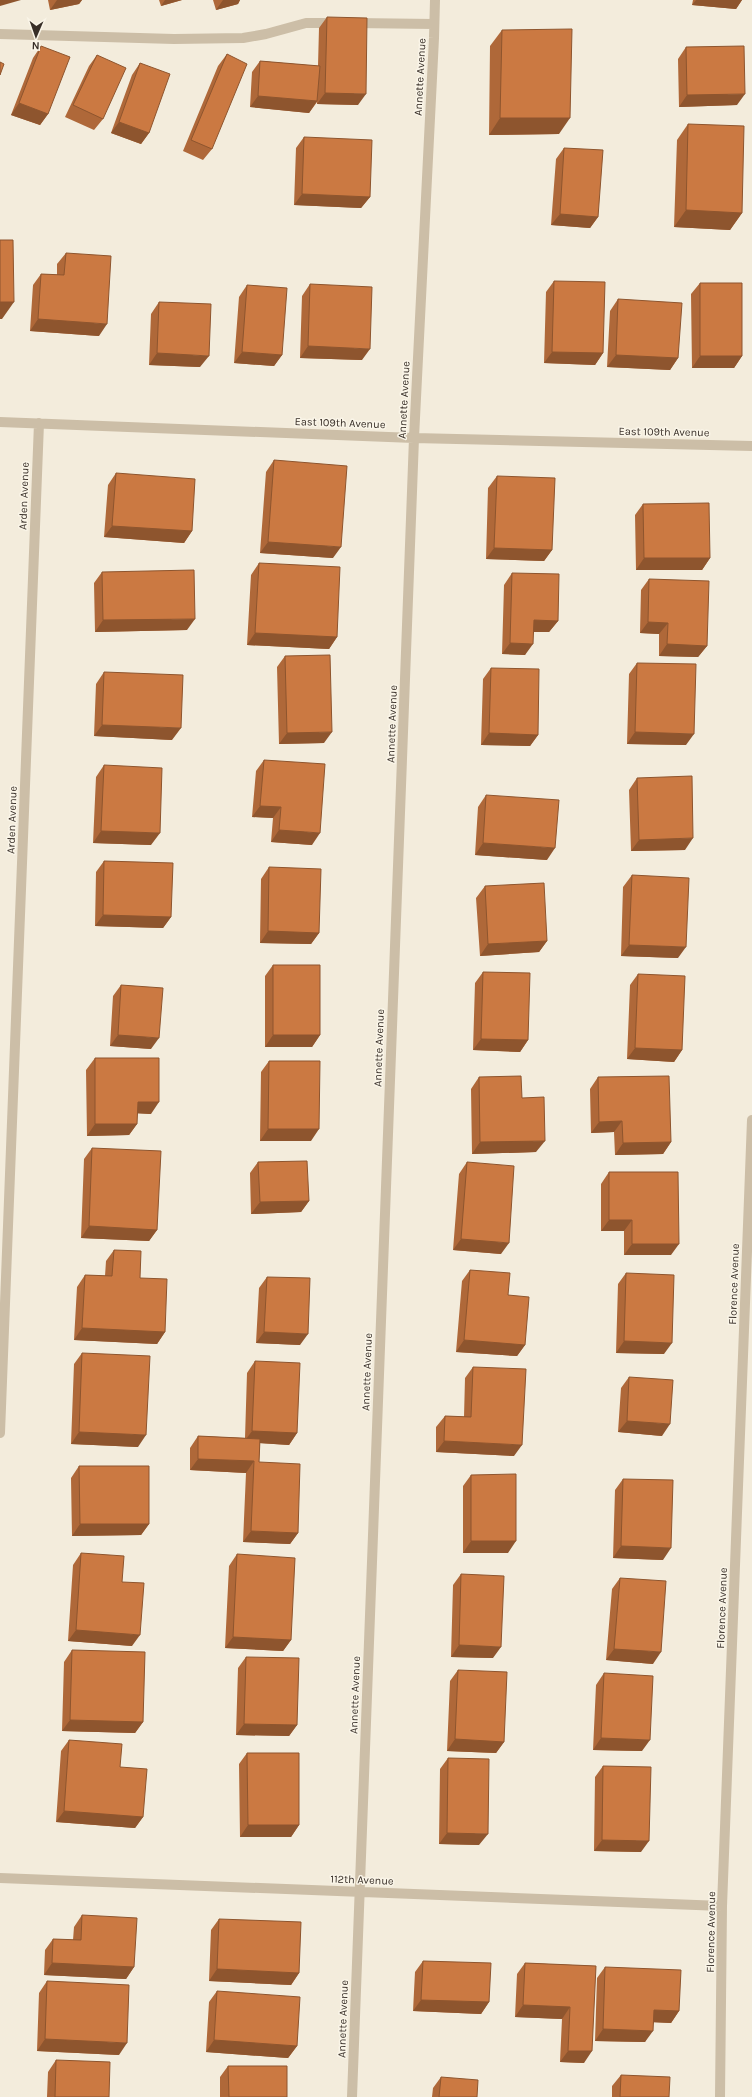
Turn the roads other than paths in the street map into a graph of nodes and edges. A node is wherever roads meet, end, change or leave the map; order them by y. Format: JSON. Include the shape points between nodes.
{"nodes":[{"id":1,"x":435,"y":0,"type":"edge"},
{"id":2,"x":434,"y":24,"type":"junction"},
{"id":3,"x":0,"y":34,"type":"edge"},
{"id":4,"x":0,"y":422,"type":"edge"},
{"id":5,"x":39,"y":423,"type":"junction"},
{"id":6,"x":414,"y":438,"type":"junction"},
{"id":7,"x":752,"y":446,"type":"edge"},
{"id":8,"x":752,"y":1120,"type":"edge"},
{"id":9,"x":0,"y":1433,"type":"edge"},
{"id":10,"x":0,"y":1878,"type":"edge"},
{"id":11,"x":359,"y":1892,"type":"junction"},
{"id":12,"x":722,"y":1906,"type":"junction"},
{"id":13,"x":352,"y":2097,"type":"edge"},
{"id":14,"x":720,"y":2097,"type":"edge"}],
"edges":[{"from":1,"to":2,"type":"street","name":"Annette Avenue"},
{"from":2,"to":3,"type":"street","via":[[306,23],[243,38],[174,39]]},
{"from":2,"to":6,"type":"street","name":"Annette Avenue"},
{"from":4,"to":5,"type":"street","name":"East 109th Avenue"},
{"from":5,"to":6,"type":"street","name":"East 109th Avenue"},
{"from":5,"to":9,"type":"street","name":"Arden Avenue"},
{"from":6,"to":7,"type":"street","name":"East 109th Avenue"},
{"from":6,"to":11,"type":"street","name":"Annette Avenue"},
{"from":8,"to":12,"type":"street","name":"Florence Avenue"},
{"from":10,"to":11,"type":"street","name":"112th Avenue"},
{"from":11,"to":12,"type":"street","name":"112th Avenue"},
{"from":11,"to":13,"type":"street","name":"Annette Avenue"},
{"from":12,"to":14,"type":"street","name":"Florence Avenue"}]}
